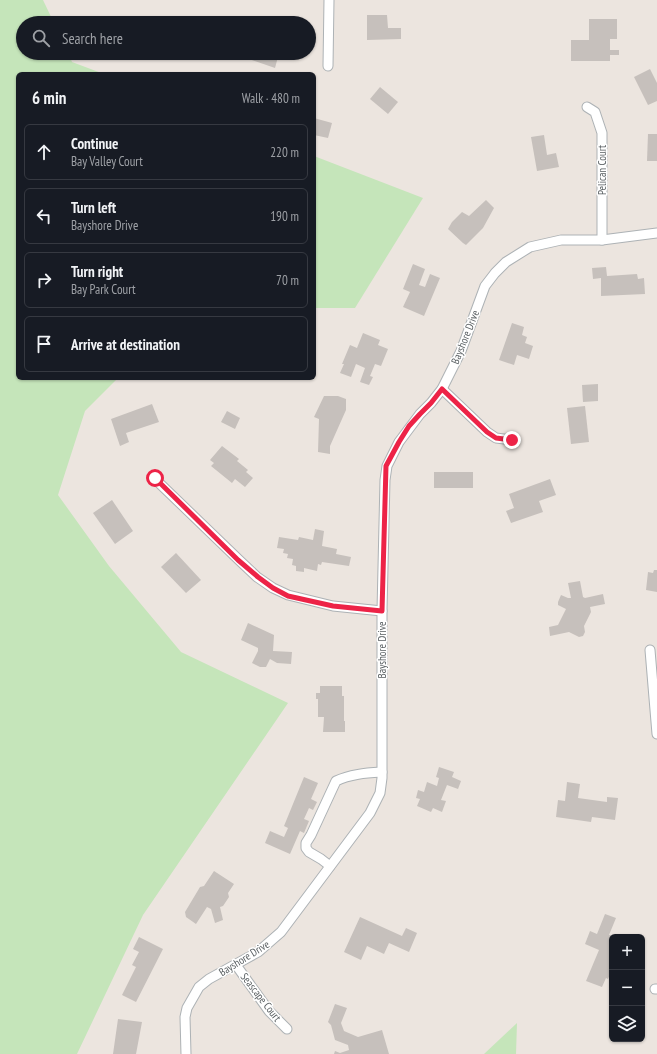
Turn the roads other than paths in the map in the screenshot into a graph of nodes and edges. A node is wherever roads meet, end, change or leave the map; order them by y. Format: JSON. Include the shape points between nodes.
{"nodes":[{"id":1,"x":329,"y":0,"type":"edge"},
{"id":2,"x":328,"y":66,"type":"dead end"},
{"id":3,"x":587,"y":107,"type":"dead end"},
{"id":4,"x":657,"y":233,"type":"edge"},
{"id":5,"x":602,"y":240,"type":"junction"},
{"id":6,"x":442,"y":389,"type":"junction"},
{"id":7,"x":512,"y":440,"type":"dead end"},
{"id":8,"x":155,"y":478,"type":"dead end"},
{"id":9,"x":382,"y":611,"type":"junction"},
{"id":10,"x":650,"y":650,"type":"dead end"},
{"id":11,"x":657,"y":734,"type":"edge"},
{"id":12,"x":382,"y":772,"type":"junction"},
{"id":13,"x":330,"y":866,"type":"junction"},
{"id":14,"x":236,"y":965,"type":"junction"},
{"id":15,"x":287,"y":1029,"type":"dead end"},
{"id":16,"x":186,"y":1054,"type":"edge"}],
"edges":[{"from":1,"to":2,"type":"street"},
{"from":3,"to":5,"type":"street","name":"Pelican Court","via":[[595,112],[602,134]]},
{"from":4,"to":5,"type":"street","name":"Bayshore Drive"},
{"from":5,"to":6,"type":"street","name":"Bayshore Drive","via":[[561,240],[546,243],[530,247],[506,262],[485,286],[461,352]]},
{"from":6,"to":7,"type":"street","via":[[487,432],[496,438]]},
{"from":6,"to":9,"type":"street","name":"Bayshore Drive","via":[[409,426],[386,466]]},
{"from":8,"to":9,"type":"street","via":[[238,560],[273,588],[288,596],[333,606]]},
{"from":9,"to":12,"type":"street","name":"Bayshore Drive"},
{"from":10,"to":11,"type":"street"},
{"from":12,"to":13,"type":"street","name":"Bayshore Drive","via":[[380,793],[370,813]]},
{"from":12,"to":13,"type":"street","via":[[364,773],[336,781],[306,843],[309,852]]},
{"from":13,"to":14,"type":"street","name":"Bayshore Drive","via":[[282,932],[258,952]]},
{"from":14,"to":15,"type":"street","name":"Seascape Court","via":[[269,1011]]},
{"from":14,"to":16,"type":"street","name":"Bayshore Drive","via":[[210,979],[199,987],[193,996],[185,1017]]}]}
